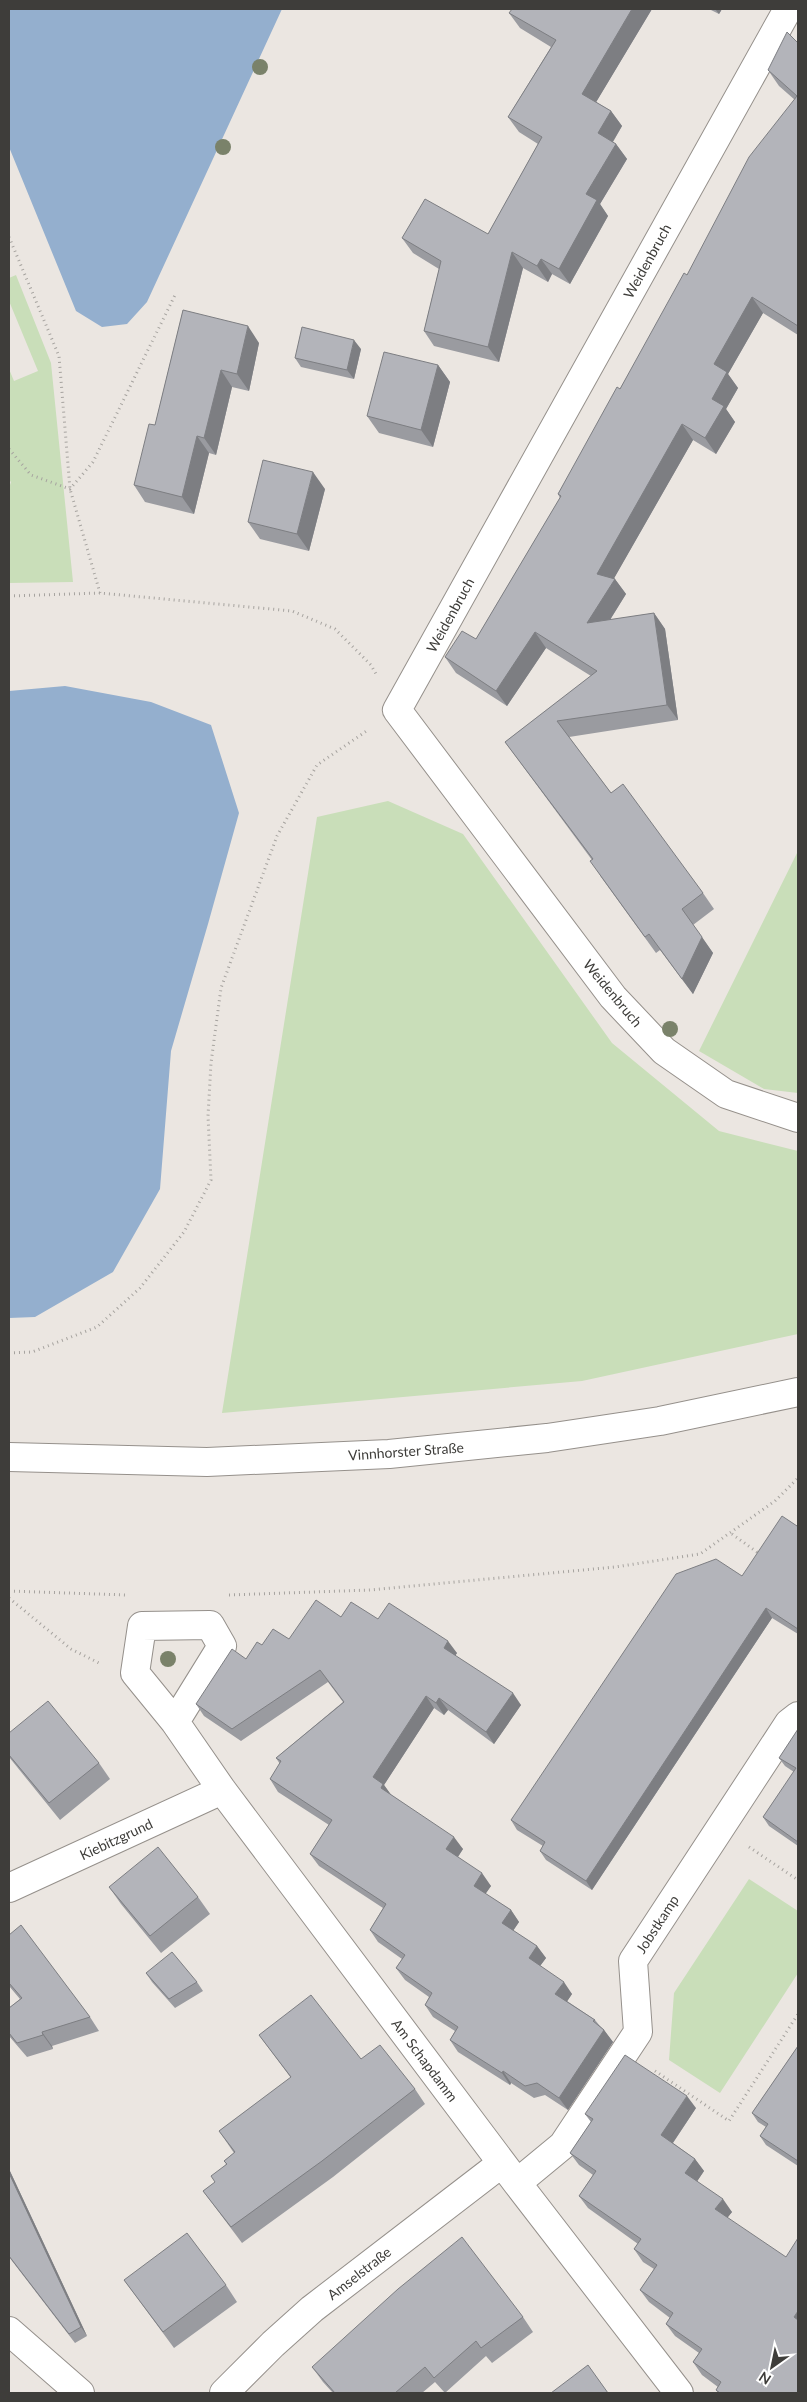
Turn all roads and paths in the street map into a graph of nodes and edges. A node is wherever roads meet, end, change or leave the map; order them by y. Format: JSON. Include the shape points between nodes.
{"nodes":[{"id":1,"x":788,"y":9,"type":"edge"},
{"id":2,"x":9,"y":238,"type":"edge"},
{"id":3,"x":175,"y":295,"type":"dead end"},
{"id":4,"x":9,"y":449,"type":"edge"},
{"id":5,"x":70,"y":489,"type":"junction"},
{"id":6,"x":100,"y":593,"type":"junction"},
{"id":7,"x":9,"y":596,"type":"edge"},
{"id":8,"x":397,"y":710,"type":"junction"},
{"id":9,"x":798,"y":1118,"type":"edge"},
{"id":10,"x":9,"y":1352,"type":"edge"},
{"id":11,"x":798,"y":1392,"type":"edge"},
{"id":12,"x":9,"y":1457,"type":"edge"},
{"id":13,"x":798,"y":1478,"type":"edge"},
{"id":14,"x":731,"y":1533,"type":"junction"},
{"id":15,"x":768,"y":1560,"type":"edge"},
{"id":16,"x":9,"y":1591,"type":"edge"},
{"id":17,"x":136,"y":1595,"type":"dead end"},
{"id":18,"x":220,"y":1595,"type":"dead end"},
{"id":19,"x":9,"y":1598,"type":"edge"},
{"id":20,"x":135,"y":1673,"type":"junction"},
{"id":21,"x":798,"y":1716,"type":"edge"},
{"id":22,"x":175,"y":1722,"type":"junction"},
{"id":23,"x":222,"y":1790,"type":"junction"},
{"id":24,"x":720,"y":1828,"type":"junction"},
{"id":25,"x":798,"y":1880,"type":"edge"},
{"id":26,"x":9,"y":1888,"type":"edge"},
{"id":27,"x":798,"y":2014,"type":"edge"},
{"id":28,"x":626,"y":2051,"type":"junction"},
{"id":29,"x":509,"y":2173,"type":"junction"},
{"id":30,"x":9,"y":2332,"type":"edge"},
{"id":31,"x":80,"y":2393,"type":"edge"},
{"id":32,"x":224,"y":2393,"type":"edge"},
{"id":33,"x":679,"y":2393,"type":"edge"}],
"edges":[{"from":1,"to":8,"type":"street","name":"Weidenbruch"},
{"from":2,"to":5,"type":"path","via":[[59,356]]},
{"from":3,"to":5,"type":"path","via":[[93,462]]},
{"from":4,"to":5,"type":"path","via":[[31,475]]},
{"from":5,"to":6,"type":"path"},
{"from":6,"to":7,"type":"path"},
{"from":6,"to":8,"type":"path","via":[[292,611],[335,629],[371,665]]},
{"from":8,"to":9,"type":"street","name":"Weidenbruch","via":[[613,998],[664,1051],[726,1094]]},
{"from":8,"to":10,"type":"path","via":[[317,765],[277,836],[221,988],[208,1116],[211,1180],[184,1232],[140,1288],[97,1327],[32,1352]]},
{"from":11,"to":12,"type":"street","name":"Vinnhorster Straße","via":[[651,1423],[547,1438],[389,1454],[208,1462]]},
{"from":13,"to":14,"type":"path","via":[[775,1502]]},
{"from":14,"to":15,"type":"path"},
{"from":14,"to":18,"type":"path","via":[[700,1554],[615,1567],[370,1590]]},
{"from":16,"to":17,"type":"path"},
{"from":19,"to":20,"type":"path","via":[[71,1649],[99,1663]]},
{"from":20,"to":22,"type":"street","name":"Am Schapdamm"},
{"from":20,"to":22,"type":"street","via":[[142,1626],[210,1625],[222,1646]]},
{"from":21,"to":24,"type":"street","name":"Jobstkamp","via":[[789,1724]]},
{"from":22,"to":23,"type":"street","name":"Am Schapdamm"},
{"from":23,"to":26,"type":"street","name":"Kiebitzgrund"},
{"from":23,"to":29,"type":"street","name":"Am Schapdamm"},
{"from":24,"to":25,"type":"path"},
{"from":24,"to":28,"type":"street","name":"Jobstkamp","via":[[633,1961],[638,2032]]},
{"from":27,"to":28,"type":"path","via":[[729,2121]]},
{"from":28,"to":29,"type":"street","name":"Jobstkamp","via":[[563,2145]]},
{"from":29,"to":32,"type":"street","name":"Amselstraße","via":[[312,2309]]},
{"from":29,"to":33,"type":"street","name":"Am Schapdamm"},
{"from":30,"to":31,"type":"street"}]}
